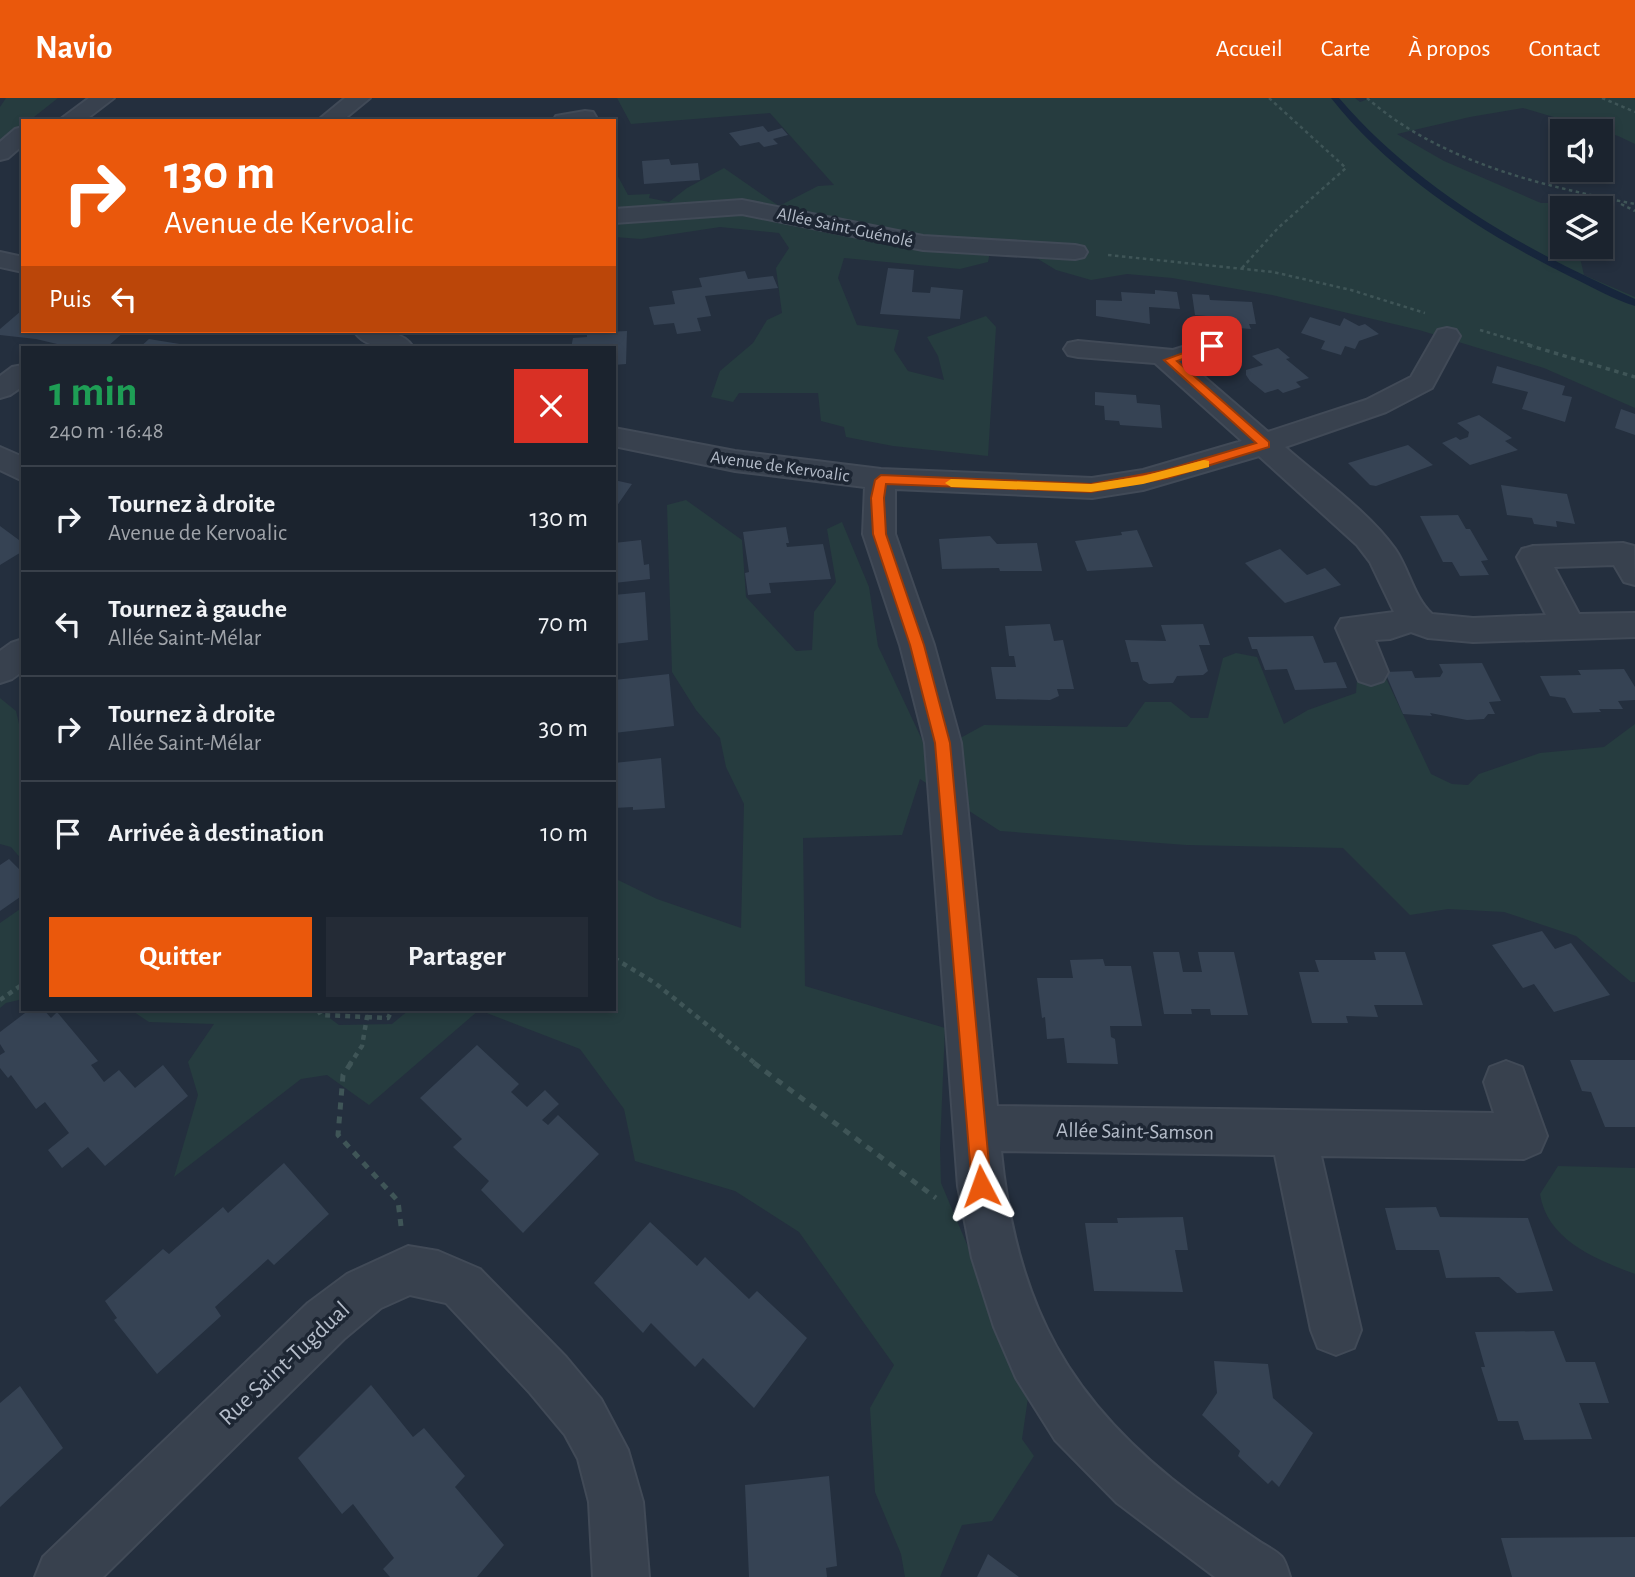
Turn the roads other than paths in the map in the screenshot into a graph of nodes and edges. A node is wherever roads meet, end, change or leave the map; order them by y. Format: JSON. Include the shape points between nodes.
{"nodes":[{"id":1,"x":70,"y":98,"type":"edge"},
{"id":2,"x":103,"y":98,"type":"edge"},
{"id":3,"x":359,"y":98,"type":"edge"},
{"id":4,"x":59,"y":117,"type":"edge"},
{"id":5,"x":331,"y":119,"type":"edge"},
{"id":6,"x":21,"y":136,"type":"edge"},
{"id":7,"x":0,"y":153,"type":"edge"},
{"id":8,"x":21,"y":155,"type":"edge"},
{"id":9,"x":0,"y":171,"type":"edge"},
{"id":10,"x":616,"y":216,"type":"edge"},
{"id":11,"x":1075,"y":252,"type":"road end"},
{"id":12,"x":0,"y":259,"type":"edge"},
{"id":13,"x":21,"y":265,"type":"edge"},
{"id":14,"x":21,"y":266,"type":"edge"},
{"id":15,"x":0,"y":269,"type":"edge"},
{"id":16,"x":1438,"y":325,"type":"road end"},
{"id":17,"x":371,"y":333,"type":"edge"},
{"id":18,"x":397,"y":346,"type":"edge"},
{"id":19,"x":1212,"y":346,"type":"dead end"},
{"id":20,"x":1078,"y":349,"type":"dead end"},
{"id":21,"x":1169,"y":360,"type":"junction"},
{"id":22,"x":616,"y":437,"type":"edge"},
{"id":23,"x":1265,"y":444,"type":"junction"},
{"id":24,"x":0,"y":456,"type":"edge"},
{"id":25,"x":21,"y":470,"type":"edge"},
{"id":26,"x":826,"y":473,"type":"junction"},
{"id":27,"x":881,"y":480,"type":"junction"},
{"id":28,"x":879,"y":534,"type":"junction"},
{"id":29,"x":1625,"y":553,"type":"edge"},
{"id":30,"x":1414,"y":618,"type":"junction"},
{"id":31,"x":1635,"y":625,"type":"edge"},
{"id":32,"x":1569,"y":627,"type":"junction"},
{"id":33,"x":21,"y":654,"type":"edge"},
{"id":34,"x":0,"y":670,"type":"edge"},
{"id":35,"x":1371,"y":672,"type":"dead end"},
{"id":36,"x":1506,"y":1082,"type":"dead end"},
{"id":37,"x":978,"y":1128,"type":"junction"},
{"id":38,"x":1293,"y":1133,"type":"junction"},
{"id":39,"x":1336,"y":1330,"type":"dead end"},
{"id":40,"x":63,"y":1577,"type":"edge"},
{"id":41,"x":621,"y":1577,"type":"edge"},
{"id":42,"x":1262,"y":1577,"type":"edge"}],
"edges":[{"from":1,"to":4,"type":"street"},
{"from":2,"to":4,"type":"street"},
{"from":3,"to":5,"type":"street"},
{"from":6,"to":7,"type":"street"},
{"from":8,"to":9,"type":"street"},
{"from":10,"to":11,"type":"street","name":"Allée Saint-Guénolé","via":[[742,207],[923,243]]},
{"from":12,"to":13,"type":"street"},
{"from":14,"to":15,"type":"street"},
{"from":16,"to":23,"type":"street","name":"Avenue de Kervoalic","via":[[1430,372],[1412,389]]},
{"from":17,"to":18,"type":"street"},
{"from":19,"to":21,"type":"street"},
{"from":20,"to":21,"type":"street","via":[[1154,353]]},
{"from":21,"to":23,"type":"street"},
{"from":22,"to":26,"type":"street","name":"Avenue de Kervoalic"},
{"from":23,"to":27,"type":"street","name":"Avenue de Kervoalic","via":[[1155,477],[1091,488]]},
{"from":23,"to":30,"type":"street","via":[[1368,537],[1384,557]]},
{"from":24,"to":25,"type":"street"},
{"from":26,"to":27,"type":"street","name":"Avenue de Kervoalic"},
{"from":26,"to":28,"type":"street"},
{"from":27,"to":28,"type":"street"},
{"from":28,"to":37,"type":"street","via":[[917,645],[943,743]]},
{"from":29,"to":32,"type":"street","via":[[1533,557]]},
{"from":30,"to":32,"type":"street","via":[[1428,626],[1457,630]]},
{"from":30,"to":35,"type":"street","via":[[1390,626],[1353,628]]},
{"from":31,"to":32,"type":"street"},
{"from":33,"to":34,"type":"street"},
{"from":36,"to":38,"type":"street","name":"Allée Saint-Samson","via":[[1524,1136]]},
{"from":37,"to":38,"type":"street","name":"Allée Saint-Samson"},
{"from":37,"to":42,"type":"street","via":[[989,1238],[1008,1303],[1037,1364],[1096,1448],[1172,1513]]},
{"from":38,"to":39,"type":"street"},
{"from":40,"to":41,"type":"street","name":"Rue Saint-Tugdual","via":[[326,1321],[363,1291],[408,1270],[438,1275],[463,1286],[583,1417],[602,1450],[616,1502]]}]}
